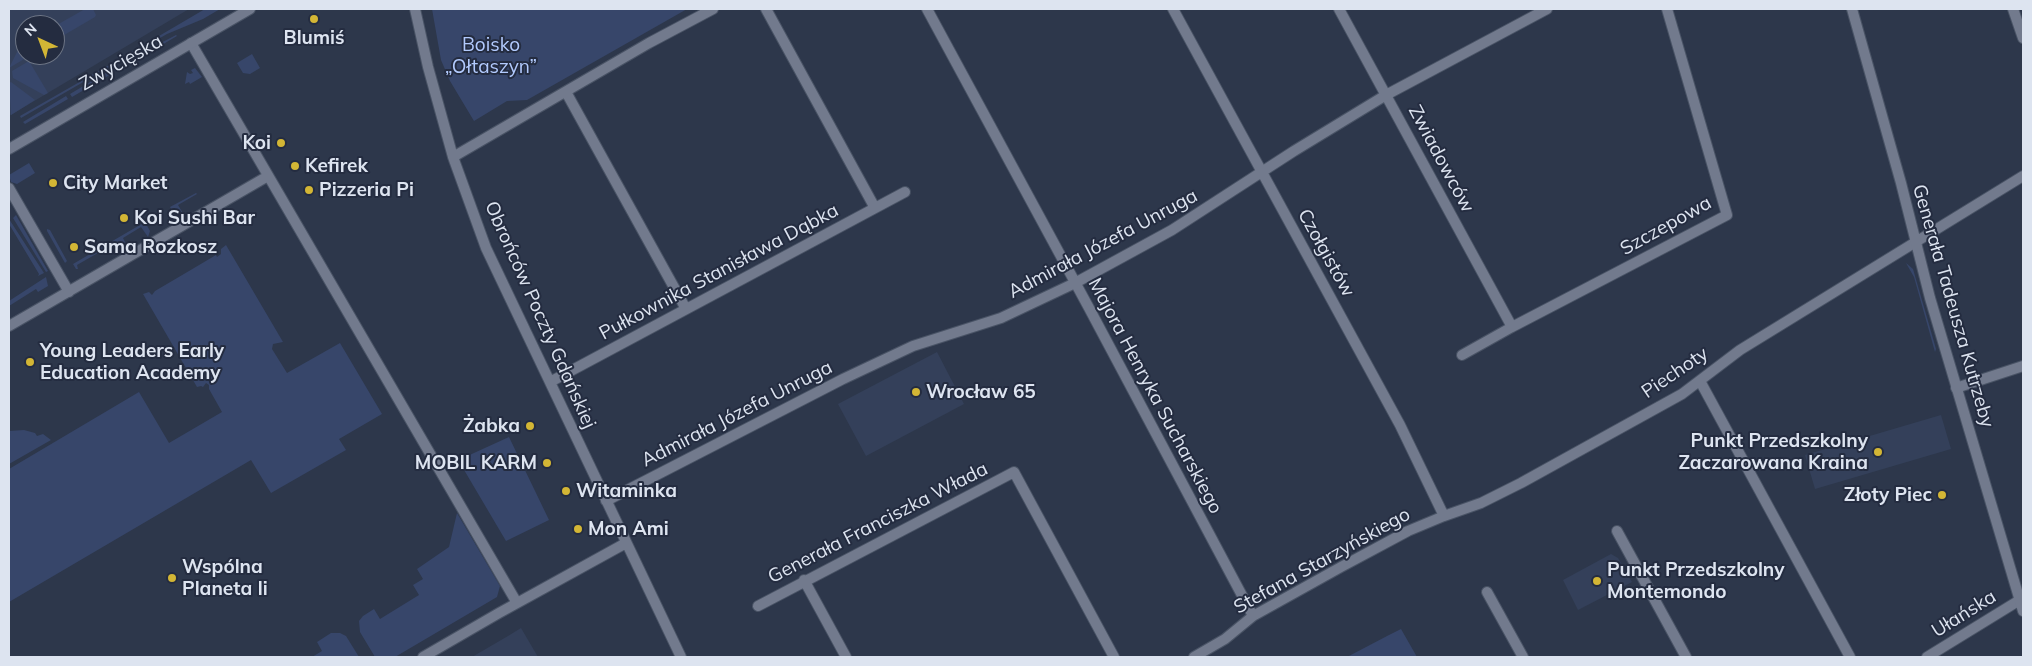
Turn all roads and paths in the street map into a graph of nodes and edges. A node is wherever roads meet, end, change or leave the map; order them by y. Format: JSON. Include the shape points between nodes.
{"nodes":[{"id":1,"x":250,"y":9,"type":"edge"},
{"id":2,"x":415,"y":9,"type":"edge"},
{"id":3,"x":713,"y":9,"type":"edge"},
{"id":4,"x":766,"y":9,"type":"edge"},
{"id":5,"x":927,"y":9,"type":"edge"},
{"id":6,"x":1173,"y":9,"type":"edge"},
{"id":7,"x":1339,"y":9,"type":"edge"},
{"id":8,"x":1546,"y":9,"type":"edge"},
{"id":9,"x":1668,"y":9,"type":"edge"},
{"id":10,"x":1852,"y":9,"type":"edge"},
{"id":11,"x":2013,"y":9,"type":"edge"},
{"id":12,"x":2023,"y":38,"type":"edge"},
{"id":13,"x":191,"y":43,"type":"junction"},
{"id":14,"x":566,"y":92,"type":"junction"},
{"id":15,"x":1386,"y":96,"type":"junction"},
{"id":16,"x":9,"y":149,"type":"edge"},
{"id":17,"x":453,"y":157,"type":"junction"},
{"id":18,"x":1261,"y":173,"type":"junction"},
{"id":19,"x":268,"y":176,"type":"junction"},
{"id":20,"x":2023,"y":176,"type":"edge"},
{"id":21,"x":9,"y":188,"type":"edge"},
{"id":22,"x":906,"y":192,"type":"dead end"},
{"id":23,"x":875,"y":208,"type":"junction"},
{"id":24,"x":1916,"y":243,"type":"junction"},
{"id":25,"x":1075,"y":283,"type":"junction"},
{"id":26,"x":69,"y":292,"type":"junction"},
{"id":27,"x":686,"y":309,"type":"junction"},
{"id":28,"x":9,"y":326,"type":"edge"},
{"id":29,"x":1512,"y":327,"type":"junction"},
{"id":30,"x":1462,"y":355,"type":"dead end"},
{"id":31,"x":2023,"y":366,"type":"edge"},
{"id":32,"x":1700,"y":381,"type":"junction"},
{"id":33,"x":550,"y":382,"type":"junction"},
{"id":34,"x":1956,"y":388,"type":"junction"},
{"id":35,"x":606,"y":501,"type":"junction"},
{"id":36,"x":1444,"y":516,"type":"junction"},
{"id":37,"x":1618,"y":531,"type":"dead end"},
{"id":38,"x":622,"y":545,"type":"junction"},
{"id":39,"x":804,"y":580,"type":"junction"},
{"id":40,"x":1487,"y":592,"type":"dead end"},
{"id":41,"x":2021,"y":599,"type":"edge"},
{"id":42,"x":517,"y":603,"type":"junction"},
{"id":43,"x":758,"y":606,"type":"dead end"},
{"id":44,"x":2023,"y":611,"type":"edge"},
{"id":45,"x":1253,"y":616,"type":"junction"},
{"id":46,"x":423,"y":657,"type":"edge"},
{"id":47,"x":681,"y":657,"type":"edge"},
{"id":48,"x":846,"y":657,"type":"edge"},
{"id":49,"x":1114,"y":657,"type":"edge"},
{"id":50,"x":1194,"y":657,"type":"edge"},
{"id":51,"x":1523,"y":657,"type":"edge"},
{"id":52,"x":1686,"y":657,"type":"edge"},
{"id":53,"x":1850,"y":657,"type":"edge"},
{"id":54,"x":1927,"y":657,"type":"edge"}],
"edges":[{"from":1,"to":13,"type":"street","name":"Zwycięska"},
{"from":2,"to":17,"type":"street","name":"Obrońców Poczty Gdańskiej"},
{"from":3,"to":14,"type":"street"},
{"from":4,"to":23,"type":"street"},
{"from":5,"to":25,"type":"street","name":"Majora Henryka Sucharskiego"},
{"from":6,"to":18,"type":"street","name":"Czołgistów"},
{"from":7,"to":15,"type":"street","name":"Zwiadowców"},
{"from":8,"to":15,"type":"street","name":"Admirała Józefa Unruga"},
{"from":9,"to":29,"type":"street","name":"Szczepowa","via":[[1727,215]]},
{"from":10,"to":24,"type":"street","name":"Generała Tadeusza Kutrzeby"},
{"from":11,"to":12,"type":"street"},
{"from":13,"to":16,"type":"street","name":"Zwycięska"},
{"from":13,"to":19,"type":"street"},
{"from":14,"to":17,"type":"street"},
{"from":14,"to":27,"type":"street"},
{"from":15,"to":18,"type":"street","name":"Admirała Józefa Unruga"},
{"from":15,"to":29,"type":"street","name":"Zwiadowców"},
{"from":17,"to":33,"type":"street","name":"Obrońców Poczty Gdańskiej","via":[[486,248]]},
{"from":18,"to":25,"type":"street","name":"Admirała Józefa Unruga","via":[[1172,230]]},
{"from":18,"to":36,"type":"street","name":"Czołgistów","via":[[1396,417]]},
{"from":19,"to":26,"type":"street"},
{"from":19,"to":42,"type":"street"},
{"from":20,"to":24,"type":"street","name":"Piechoty"},
{"from":21,"to":26,"type":"street"},
{"from":22,"to":23,"type":"street","name":"Pułkownika Stanisława Dąbka"},
{"from":23,"to":27,"type":"street","name":"Pułkownika Stanisława Dąbka"},
{"from":24,"to":32,"type":"street","name":"Piechoty","via":[[1740,350]]},
{"from":24,"to":34,"type":"street","name":"Generała Tadeusza Kutrzeby"},
{"from":25,"to":35,"type":"street","name":"Admirała Józefa Unruga","via":[[1001,318],[913,346]]},
{"from":25,"to":45,"type":"street","name":"Majora Henryka Sucharskiego"},
{"from":26,"to":28,"type":"street"},
{"from":27,"to":33,"type":"street","name":"Pułkownika Stanisława Dąbka"},
{"from":29,"to":30,"type":"street","name":"Szczepowa"},
{"from":31,"to":34,"type":"street"},
{"from":32,"to":36,"type":"street","name":"Piechoty","via":[[1521,483],[1481,503]]},
{"from":32,"to":53,"type":"street"},
{"from":33,"to":35,"type":"street","name":"Obrońców Poczty Gdańskiej"},
{"from":34,"to":41,"type":"street","name":"Generała Tadeusza Kutrzeby"},
{"from":35,"to":38,"type":"street","name":"Obrońców Poczty Gdańskiej"},
{"from":36,"to":45,"type":"street","name":"Stefana Starzyńskiego","via":[[1400,535]]},
{"from":37,"to":52,"type":"street"},
{"from":38,"to":42,"type":"street"},
{"from":38,"to":47,"type":"street","name":"Obrońców Poczty Gdańskiej"},
{"from":39,"to":43,"type":"street","name":"Generała Franciszka Włada"},
{"from":39,"to":48,"type":"street"},
{"from":39,"to":49,"type":"street","name":"Generała Franciszka Włada","via":[[1014,472]]},
{"from":40,"to":51,"type":"street"},
{"from":41,"to":44,"type":"street","name":"Generała Tadeusza Kutrzeby"},
{"from":41,"to":54,"type":"street","name":"Ułańska"},
{"from":42,"to":46,"type":"street"},
{"from":45,"to":50,"type":"street","name":"Stefana Starzyńskiego"}]}
